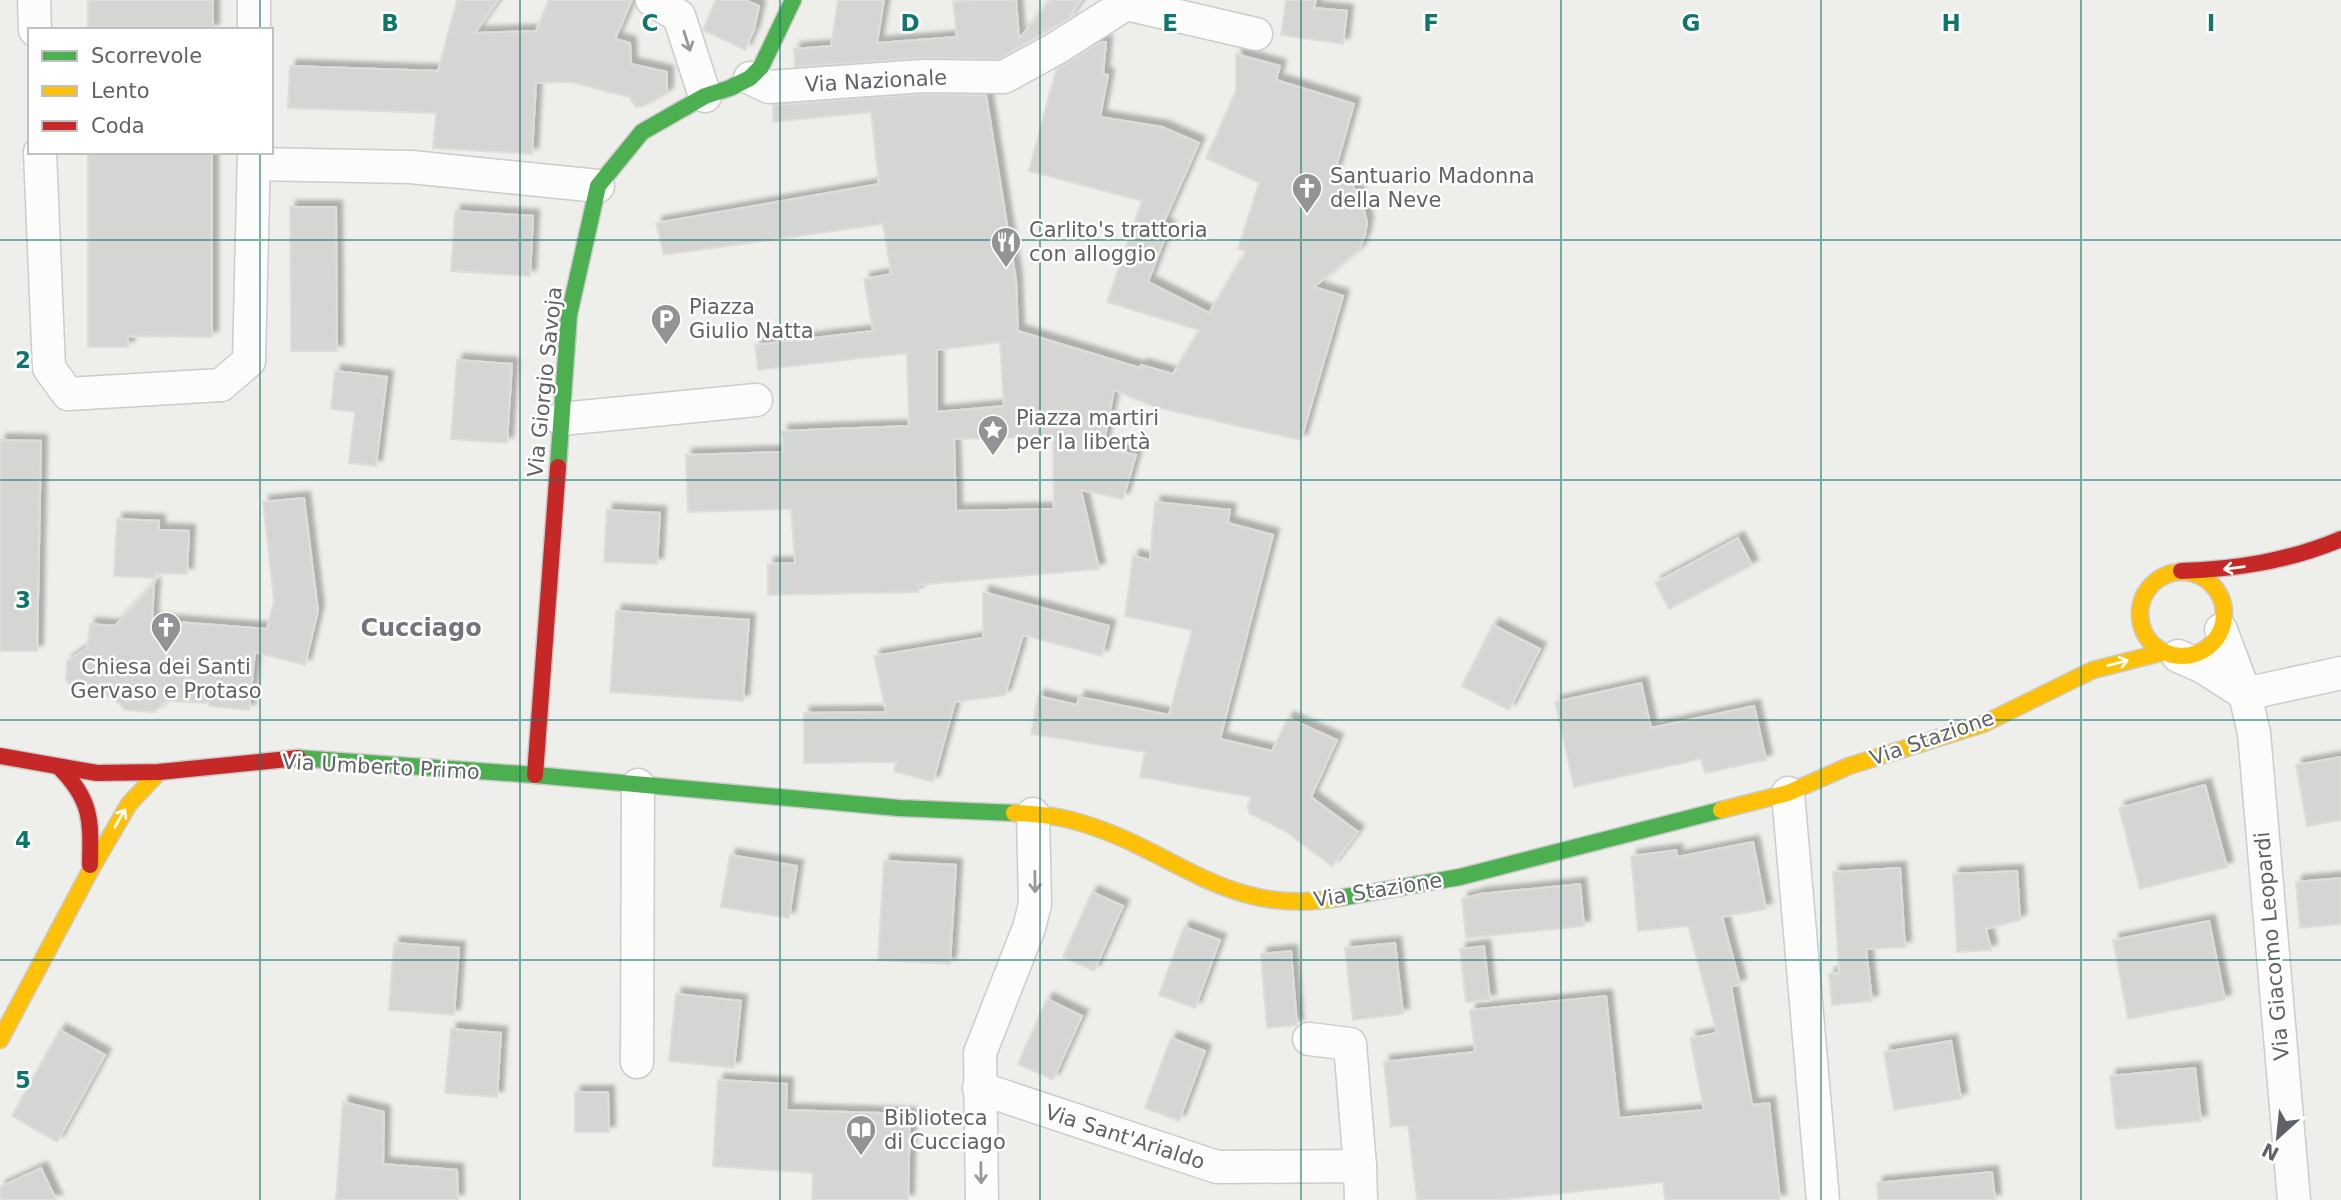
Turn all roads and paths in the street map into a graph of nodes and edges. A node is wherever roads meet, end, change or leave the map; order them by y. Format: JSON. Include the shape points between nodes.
{"nodes":[{"id":1,"x":34,"y":0,"type":"edge"},
{"id":2,"x":254,"y":0,"type":"edge"},
{"id":3,"x":652,"y":0,"type":"edge"},
{"id":4,"x":793,"y":0,"type":"edge"},
{"id":5,"x":35,"y":28,"type":"edge"},
{"id":6,"x":254,"y":28,"type":"edge"},
{"id":7,"x":1256,"y":34,"type":"dead end"},
{"id":8,"x":750,"y":78,"type":"junction"},
{"id":9,"x":705,"y":96,"type":"junction"},
{"id":10,"x":40,"y":154,"type":"edge"},
{"id":11,"x":254,"y":158,"type":"edge"},
{"id":12,"x":598,"y":186,"type":"junction"},
{"id":13,"x":756,"y":400,"type":"dead end"},
{"id":14,"x":561,"y":419,"type":"junction"},
{"id":15,"x":2341,"y":539,"type":"edge"},
{"id":16,"x":2288,"y":560,"type":"junction"},
{"id":17,"x":2179,"y":571,"type":"junction"},
{"id":18,"x":2255,"y":583,"type":"dead end"},
{"id":19,"x":2237,"y":597,"type":"dead end"},
{"id":20,"x":2140,"y":601,"type":"junction"},
{"id":21,"x":2127,"y":620,"type":"dead end"},
{"id":22,"x":2222,"y":624,"type":"junction"},
{"id":23,"x":2100,"y":652,"type":"dead end"},
{"id":24,"x":2171,"y":654,"type":"junction"},
{"id":25,"x":2341,"y":673,"type":"edge"},
{"id":26,"x":2073,"y":677,"type":"junction"},
{"id":27,"x":2245,"y":694,"type":"junction"},
{"id":28,"x":0,"y":756,"type":"edge"},
{"id":29,"x":59,"y":767,"type":"junction"},
{"id":30,"x":159,"y":772,"type":"junction"},
{"id":31,"x":535,"y":775,"type":"junction"},
{"id":32,"x":638,"y":785,"type":"junction"},
{"id":33,"x":1788,"y":793,"type":"junction"},
{"id":34,"x":974,"y":810,"type":"joint"},
{"id":35,"x":1033,"y":814,"type":"junction"},
{"id":36,"x":90,"y":870,"type":"junction"},
{"id":37,"x":1309,"y":1039,"type":"dead end"},
{"id":38,"x":0,"y":1040,"type":"edge"},
{"id":39,"x":637,"y":1062,"type":"dead end"},
{"id":40,"x":979,"y":1088,"type":"junction"},
{"id":41,"x":1360,"y":1166,"type":"junction"},
{"id":42,"x":982,"y":1200,"type":"edge"},
{"id":43,"x":1361,"y":1200,"type":"edge"},
{"id":44,"x":1823,"y":1200,"type":"edge"},
{"id":45,"x":2294,"y":1200,"type":"edge"}],
"edges":[{"from":1,"to":5,"type":"street"},
{"from":2,"to":6,"type":"street"},
{"from":3,"to":9,"type":"street","one_way":true,"via":[[679,16]]},
{"from":4,"to":8,"type":"main road","via":[[761,67]]},
{"from":7,"to":8,"type":"street","name":"Via Nazionale","via":[[1126,4],[1004,77],[923,76],[769,87]]},
{"from":8,"to":9,"type":"main road","name":"Via Giorgio Savoja"},
{"from":9,"to":12,"type":"main road","name":"Via Giorgio Savoja","via":[[642,132]]},
{"from":10,"to":11,"type":"street","via":[[49,368],[68,394],[221,385],[248,361]]},
{"from":11,"to":12,"type":"street","via":[[411,167]]},
{"from":12,"to":14,"type":"main road","name":"Via Giorgio Savoja","via":[[569,315]]},
{"from":13,"to":14,"type":"street"},
{"from":14,"to":31,"type":"main road","name":"Via Giorgio Savoja"},
{"from":15,"to":16,"type":"main road"},
{"from":16,"to":17,"type":"main road","one_way":true},
{"from":16,"to":18,"type":"main road"},
{"from":17,"to":20,"type":"main road","via":[[2159,577]]},
{"from":17,"to":22,"type":"main road","via":[[2204,577],[2215,587],[2223,603]]},
{"from":19,"to":22,"type":"main road"},
{"from":20,"to":21,"type":"main road"},
{"from":20,"to":24,"type":"main road","via":[[2139,619],[2146,637]]},
{"from":22,"to":24,"type":"main road","via":[[2216,639],[2204,650],[2186,656]]},
{"from":22,"to":27,"type":"street","name":"Via Giacomo Leopardi"},
{"from":23,"to":26,"type":"main road","name":"Via Stazione"},
{"from":26,"to":24,"type":"main road","name":"Via Stazione","one_way":true},
{"from":24,"to":27,"type":"street","via":[[2203,667]]},
{"from":25,"to":27,"type":"street"},
{"from":26,"to":33,"type":"main road","name":"Via Stazione","via":[[1983,724],[1849,766]]},
{"from":27,"to":45,"type":"street","name":"Via Giacomo Leopardi","via":[[2254,733]]},
{"from":28,"to":29,"type":"main road","name":"Via Umberto Primo"},
{"from":29,"to":30,"type":"main road","name":"Via Umberto Primo","via":[[97,773]]},
{"from":29,"to":36,"type":"main road","via":[[79,784],[91,813]]},
{"from":30,"to":31,"type":"main road","name":"Via Umberto Primo","via":[[301,758]]},
{"from":36,"to":30,"type":"main road","one_way":true,"via":[[129,804]]},
{"from":31,"to":32,"type":"main road","name":"Via Umberto Primo"},
{"from":32,"to":34,"type":"main road","name":"Via Umberto Primo","via":[[899,808]]},
{"from":32,"to":39,"type":"street"},
{"from":33,"to":35,"type":"main road","name":"Via Stazione","via":[[1460,877],[1322,901],[1284,902],[1244,895],[1110,833],[1076,821]]},
{"from":33,"to":44,"type":"street"},
{"from":34,"to":35,"type":"main road","name":"Via Stazione"},
{"from":35,"to":40,"type":"street","one_way":true,"via":[[1035,904],[980,1053]]},
{"from":36,"to":38,"type":"main road"},
{"from":37,"to":41,"type":"street","via":[[1350,1044]]},
{"from":40,"to":41,"type":"street","name":"Via Sant'Arialdo","via":[[1217,1167]]},
{"from":40,"to":42,"type":"street","one_way":true},
{"from":41,"to":43,"type":"street"}]}
